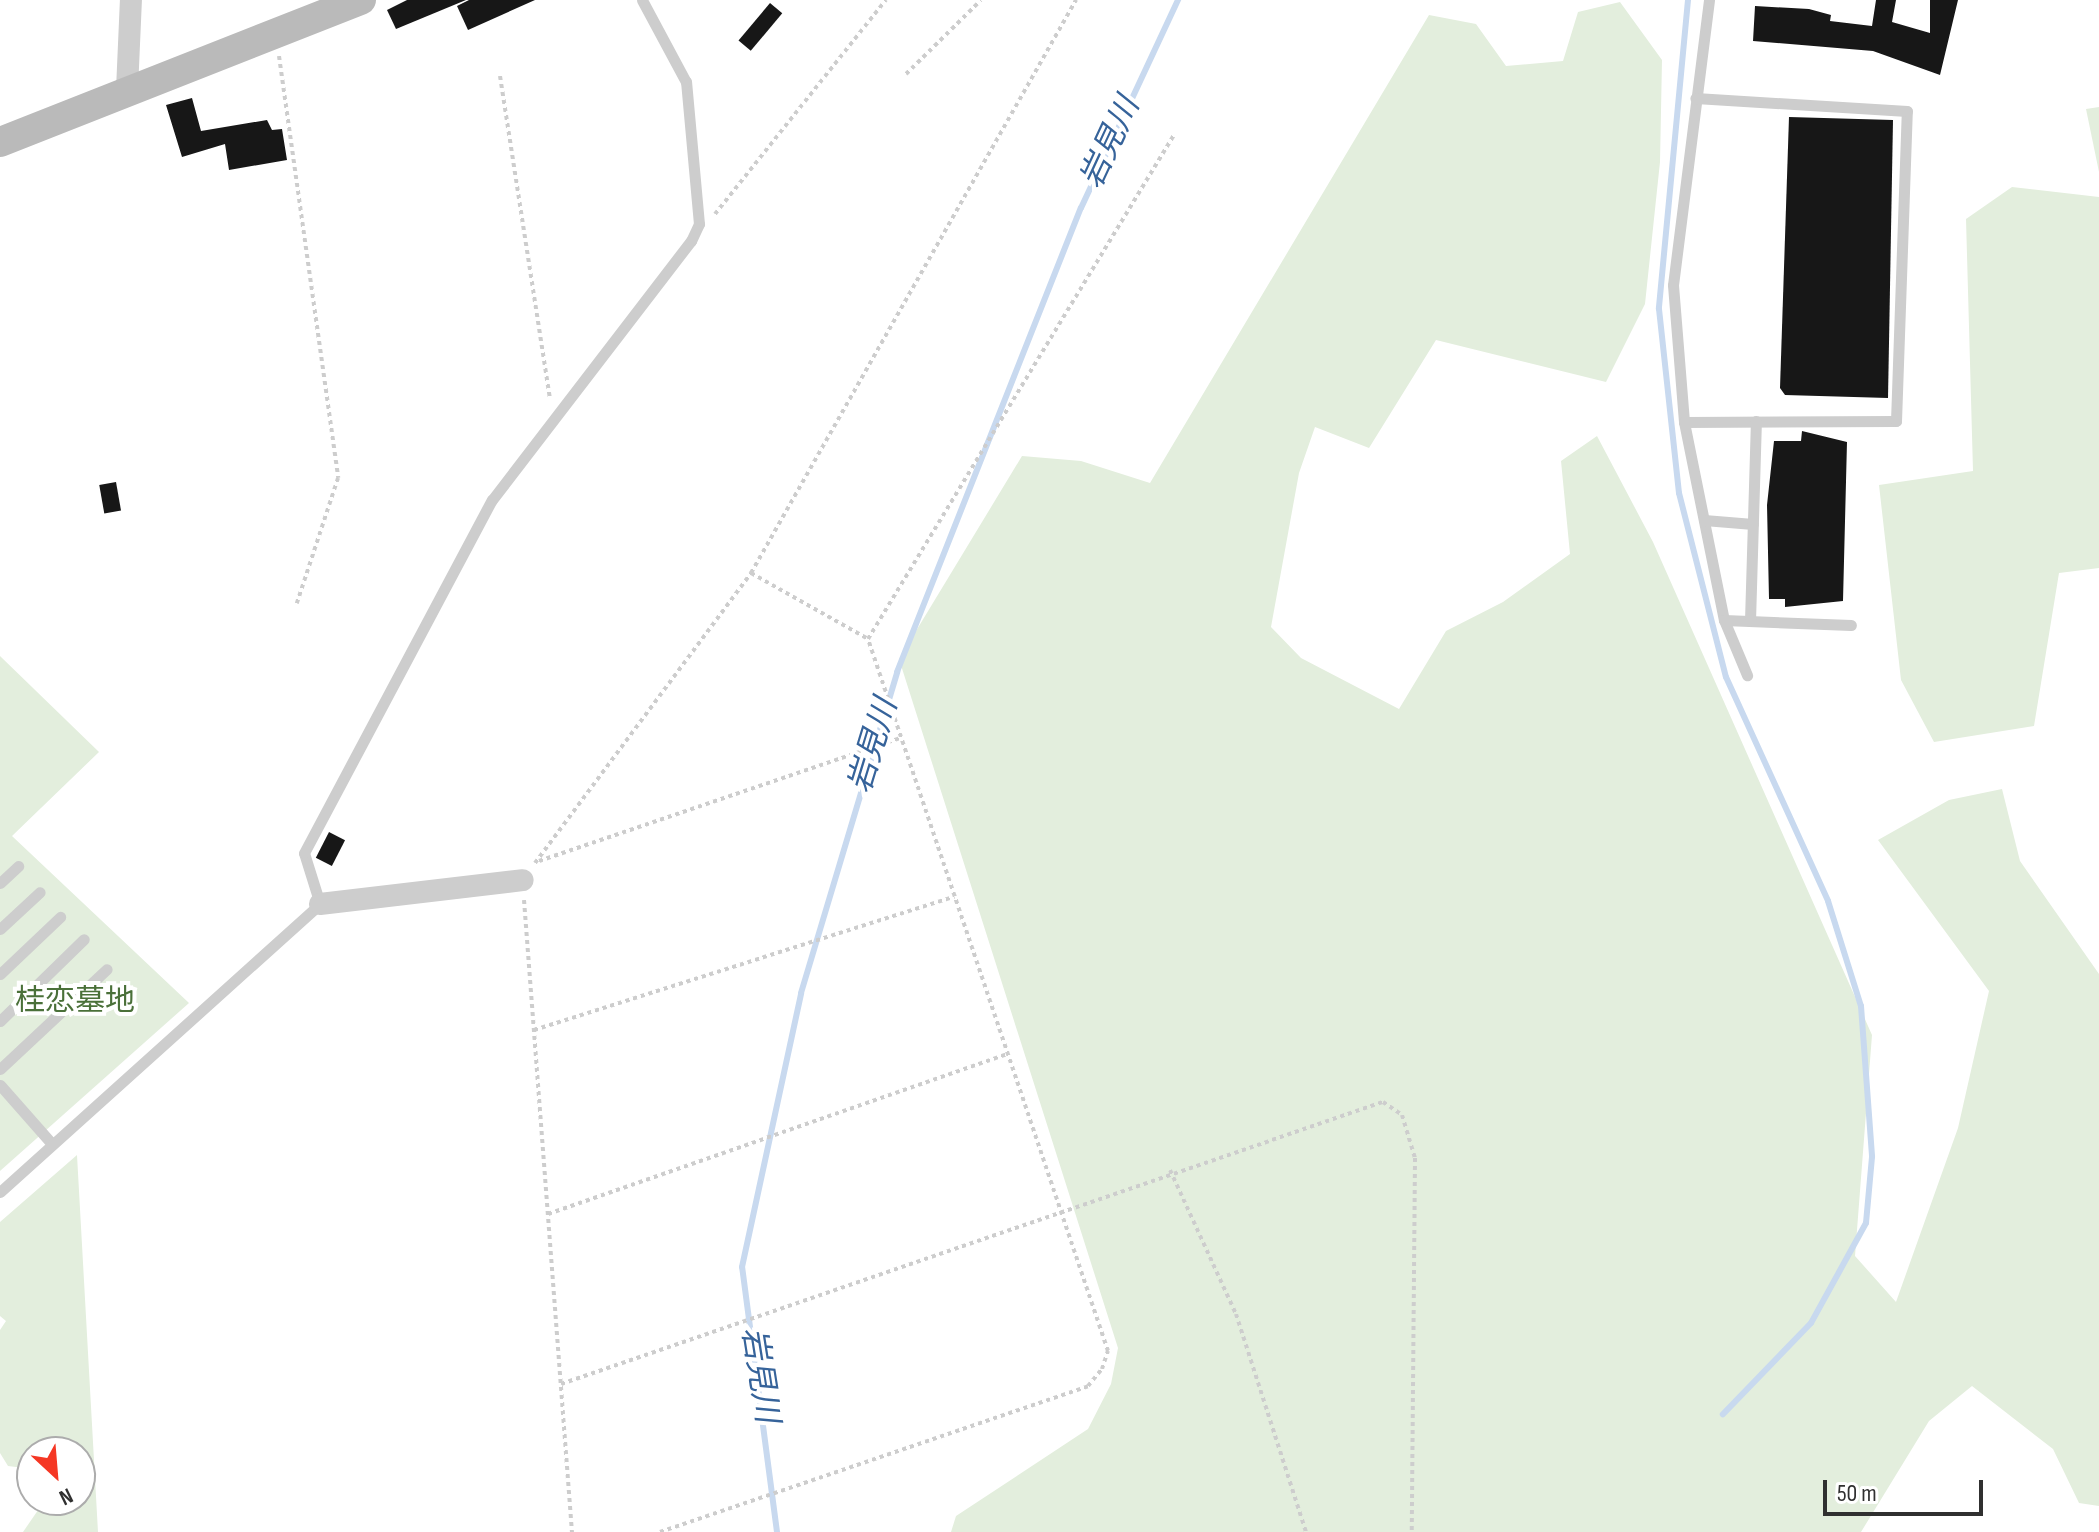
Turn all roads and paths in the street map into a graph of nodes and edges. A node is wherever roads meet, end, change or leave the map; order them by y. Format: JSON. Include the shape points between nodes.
{"nodes":[{"id":1,"x":131,"y":0,"type":"edge"},
{"id":2,"x":361,"y":0,"type":"edge"},
{"id":3,"x":642,"y":0,"type":"edge"},
{"id":4,"x":886,"y":0,"type":"edge"},
{"id":5,"x":981,"y":0,"type":"edge"},
{"id":6,"x":1076,"y":0,"type":"edge"},
{"id":7,"x":1709,"y":0,"type":"edge"},
{"id":8,"x":275,"y":33,"type":"junction"},
{"id":9,"x":906,"y":74,"type":"dead end"},
{"id":10,"x":500,"y":76,"type":"dead end"},
{"id":11,"x":127,"y":90,"type":"junction"},
{"id":12,"x":1695,"y":98,"type":"junction"},
{"id":13,"x":1174,"y":135,"type":"dead end"},
{"id":14,"x":0,"y":142,"type":"edge"},
{"id":15,"x":699,"y":224,"type":"junction"},
{"id":16,"x":553,"y":417,"type":"junction"},
{"id":17,"x":1756,"y":421,"type":"junction"},
{"id":18,"x":1684,"y":422,"type":"junction"},
{"id":19,"x":1704,"y":520,"type":"junction"},
{"id":20,"x":1753,"y":524,"type":"junction"},
{"id":21,"x":751,"y":573,"type":"junction"},
{"id":22,"x":297,"y":603,"type":"dead end"},
{"id":23,"x":1724,"y":620,"type":"junction"},
{"id":24,"x":1750,"y":621,"type":"junction"},
{"id":25,"x":1851,"y":625,"type":"dead end"},
{"id":26,"x":868,"y":639,"type":"junction"},
{"id":27,"x":1747,"y":675,"type":"dead end"},
{"id":28,"x":901,"y":738,"type":"junction"},
{"id":29,"x":536,"y":862,"type":"junction"},
{"id":30,"x":18,"y":866,"type":"dead end"},
{"id":31,"x":523,"y":880,"type":"junction"},
{"id":32,"x":0,"y":883,"type":"edge"},
{"id":33,"x":40,"y":892,"type":"dead end"},
{"id":34,"x":954,"y":897,"type":"junction"},
{"id":35,"x":320,"y":904,"type":"junction"},
{"id":36,"x":60,"y":917,"type":"dead end"},
{"id":37,"x":0,"y":929,"type":"edge"},
{"id":38,"x":84,"y":939,"type":"dead end"},
{"id":39,"x":107,"y":969,"type":"dead end"},
{"id":40,"x":0,"y":974,"type":"edge"},
{"id":41,"x":0,"y":1021,"type":"edge"},
{"id":42,"x":534,"y":1030,"type":"junction"},
{"id":43,"x":1007,"y":1054,"type":"junction"},
{"id":44,"x":0,"y":1069,"type":"edge"},
{"id":45,"x":0,"y":1085,"type":"edge"},
{"id":46,"x":52,"y":1144,"type":"junction"},
{"id":47,"x":1170,"y":1170,"type":"junction"},
{"id":48,"x":0,"y":1192,"type":"edge"},
{"id":49,"x":548,"y":1214,"type":"junction"},
{"id":50,"x":1061,"y":1214,"type":"junction"},
{"id":51,"x":561,"y":1384,"type":"junction"},
{"id":52,"x":572,"y":1532,"type":"edge"},
{"id":53,"x":660,"y":1532,"type":"edge"},
{"id":54,"x":1306,"y":1532,"type":"edge"},
{"id":55,"x":1412,"y":1532,"type":"edge"}],
"edges":[{"from":1,"to":11,"type":"street"},
{"from":2,"to":8,"type":"street"},
{"from":3,"to":15,"type":"lane","via":[[686,82]]},
{"from":4,"to":15,"type":"path","via":[[716,213]]},
{"from":5,"to":9,"type":"path"},
{"from":6,"to":21,"type":"path"},
{"from":7,"to":12,"type":"lane"},
{"from":8,"to":11,"type":"street"},
{"from":8,"to":22,"type":"path","via":[[338,478]]},
{"from":10,"to":16,"type":"path"},
{"from":11,"to":14,"type":"street"},
{"from":12,"to":17,"type":"lane","via":[[1907,111],[1896,421]]},
{"from":12,"to":18,"type":"lane","via":[[1673,285]]},
{"from":13,"to":26,"type":"path"},
{"from":15,"to":16,"type":"lane"},
{"from":16,"to":35,"type":"lane","via":[[492,500],[304,853]]},
{"from":17,"to":18,"type":"lane"},
{"from":17,"to":20,"type":"lane"},
{"from":18,"to":19,"type":"lane"},
{"from":19,"to":20,"type":"lane"},
{"from":19,"to":23,"type":"lane"},
{"from":20,"to":24,"type":"lane"},
{"from":21,"to":26,"type":"path"},
{"from":21,"to":29,"type":"path"},
{"from":23,"to":24,"type":"lane"},
{"from":23,"to":27,"type":"lane"},
{"from":24,"to":25,"type":"lane"},
{"from":26,"to":28,"type":"path"},
{"from":28,"to":29,"type":"path"},
{"from":28,"to":34,"type":"path"},
{"from":29,"to":31,"type":"path"},
{"from":30,"to":32,"type":"lane"},
{"from":31,"to":35,"type":"street"},
{"from":31,"to":42,"type":"path"},
{"from":33,"to":37,"type":"lane"},
{"from":34,"to":42,"type":"path"},
{"from":34,"to":43,"type":"path"},
{"from":35,"to":46,"type":"lane"},
{"from":36,"to":40,"type":"lane"},
{"from":38,"to":41,"type":"lane"},
{"from":39,"to":44,"type":"lane"},
{"from":42,"to":49,"type":"path"},
{"from":43,"to":49,"type":"path"},
{"from":43,"to":50,"type":"path"},
{"from":45,"to":46,"type":"lane"},
{"from":46,"to":48,"type":"lane"},
{"from":47,"to":50,"type":"path"},
{"from":47,"to":54,"type":"path","via":[[1236,1314]]},
{"from":47,"to":55,"type":"path","via":[[1370,1103],[1383,1102],[1402,1115],[1415,1158]]},
{"from":49,"to":51,"type":"path"},
{"from":50,"to":51,"type":"path"},
{"from":50,"to":53,"type":"path","via":[[1108,1351],[1088,1386]]},
{"from":51,"to":52,"type":"path"}]}
